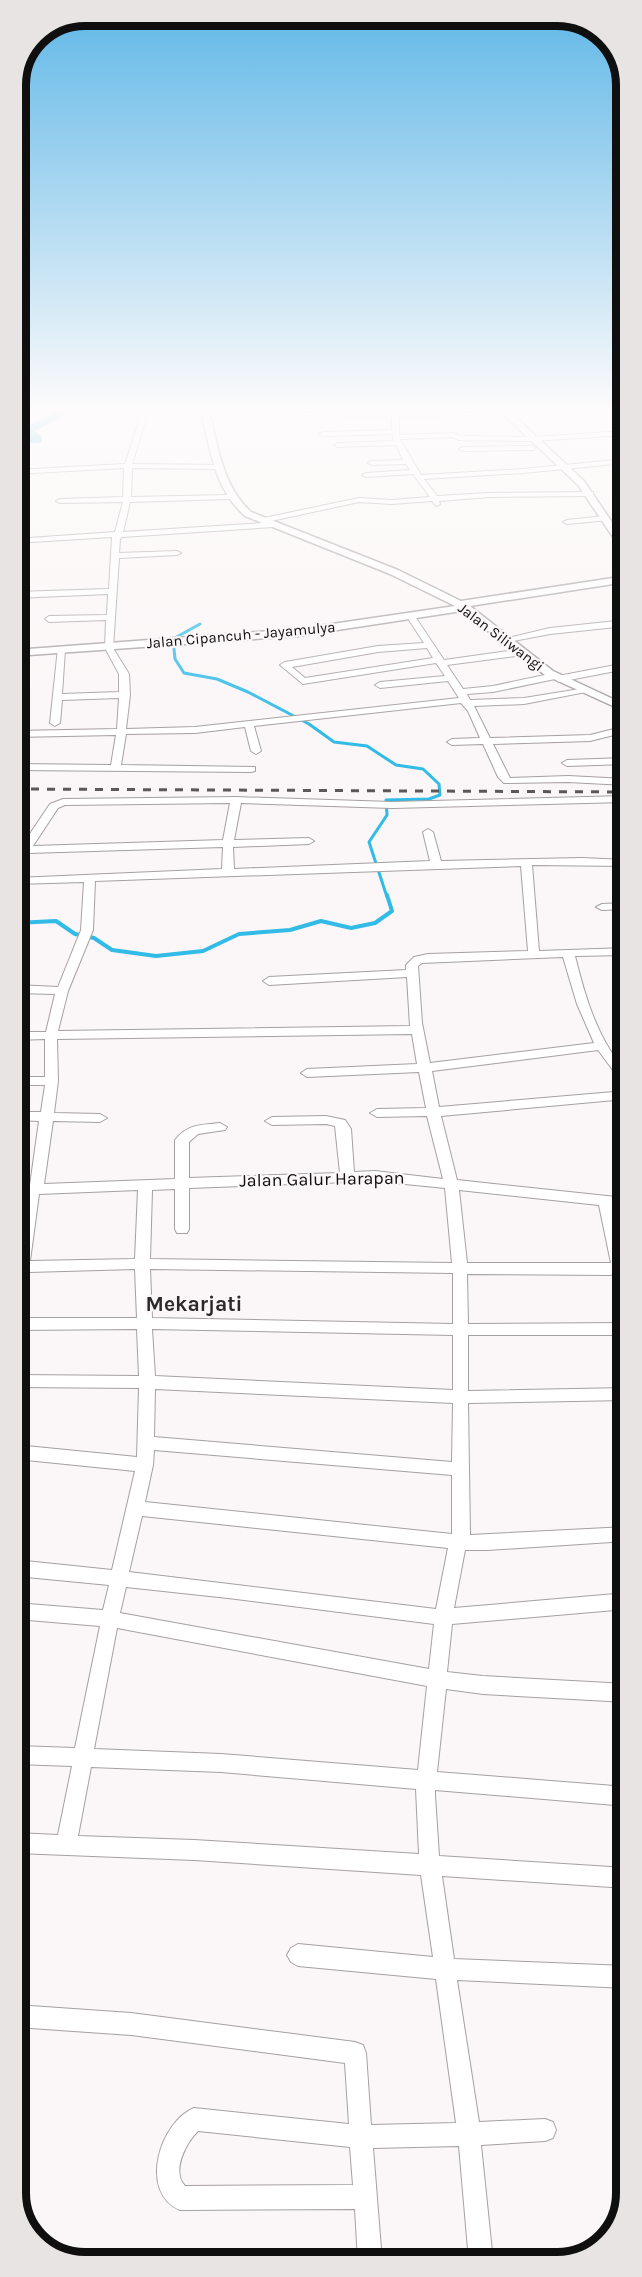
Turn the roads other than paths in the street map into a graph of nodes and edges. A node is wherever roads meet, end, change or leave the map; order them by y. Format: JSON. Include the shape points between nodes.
{"nodes":[{"id":1,"x":122,"y":518,"type":"edge"},
{"id":2,"x":259,"y":518,"type":"edge"},
{"id":3,"x":286,"y":518,"type":"edge"},
{"id":4,"x":603,"y":518,"type":"edge"},
{"id":5,"x":605,"y":518,"type":"edge"},
{"id":6,"x":567,"y":522,"type":"dead end"},
{"id":7,"x":267,"y":523,"type":"junction"},
{"id":8,"x":614,"y":530,"type":"joint"},
{"id":9,"x":616,"y":533,"type":"edge"},
{"id":10,"x":117,"y":537,"type":"junction"},
{"id":11,"x":26,"y":542,"type":"edge"},
{"id":12,"x":177,"y":553,"type":"dead end"},
{"id":13,"x":114,"y":556,"type":"junction"},
{"id":14,"x":616,"y":581,"type":"edge"},
{"id":15,"x":113,"y":591,"type":"junction"},
{"id":16,"x":26,"y":595,"type":"edge"},
{"id":17,"x":463,"y":606,"type":"junction"},
{"id":18,"x":111,"y":617,"type":"junction"},
{"id":19,"x":411,"y":617,"type":"junction"},
{"id":20,"x":49,"y":620,"type":"dead end"},
{"id":21,"x":616,"y":624,"type":"edge"},
{"id":22,"x":508,"y":639,"type":"junction"},
{"id":23,"x":431,"y":645,"type":"junction"},
{"id":24,"x":109,"y":648,"type":"junction"},
{"id":25,"x":61,"y":650,"type":"junction"},
{"id":26,"x":26,"y":652,"type":"edge"},
{"id":27,"x":523,"y":652,"type":"junction"},
{"id":28,"x":439,"y":662,"type":"junction"},
{"id":29,"x":616,"y":668,"type":"edge"},
{"id":30,"x":556,"y":677,"type":"junction"},
{"id":31,"x":449,"y":678,"type":"junction"},
{"id":32,"x":380,"y":685,"type":"dead end"},
{"id":33,"x":583,"y":690,"type":"junction"},
{"id":34,"x":124,"y":695,"type":"junction"},
{"id":35,"x":58,"y":697,"type":"junction"},
{"id":36,"x":463,"y":698,"type":"junction"},
{"id":37,"x":616,"y":704,"type":"edge"},
{"id":38,"x":55,"y":723,"type":"dead end"},
{"id":39,"x":249,"y":724,"type":"junction"},
{"id":40,"x":616,"y":732,"type":"edge"},
{"id":41,"x":26,"y":734,"type":"edge"},
{"id":42,"x":121,"y":734,"type":"junction"},
{"id":43,"x":487,"y":740,"type":"junction"},
{"id":44,"x":452,"y":742,"type":"dead end"},
{"id":45,"x":256,"y":751,"type":"dead end"},
{"id":46,"x":616,"y":761,"type":"edge"},
{"id":47,"x":567,"y":763,"type":"dead end"},
{"id":48,"x":26,"y":767,"type":"edge"},
{"id":49,"x":115,"y":769,"type":"junction"},
{"id":50,"x":251,"y":769,"type":"dead end"},
{"id":51,"x":616,"y":781,"type":"edge"},
{"id":52,"x":616,"y":799,"type":"edge"},
{"id":53,"x":236,"y":800,"type":"junction"},
{"id":54,"x":428,"y":832,"type":"dead end"},
{"id":55,"x":309,"y":841,"type":"dead end"},
{"id":56,"x":228,"y":844,"type":"junction"},
{"id":57,"x":26,"y":847,"type":"edge"},
{"id":58,"x":26,"y":850,"type":"edge"},
{"id":59,"x":526,"y":863,"type":"junction"},
{"id":60,"x":616,"y":863,"type":"edge"},
{"id":61,"x":436,"y":864,"type":"junction"},
{"id":62,"x":228,"y":874,"type":"junction"},
{"id":63,"x":90,"y":879,"type":"junction"},
{"id":64,"x":26,"y":881,"type":"edge"},
{"id":65,"x":616,"y":906,"type":"edge"},
{"id":66,"x":602,"y":907,"type":"dead end"},
{"id":67,"x":616,"y":952,"type":"edge"},
{"id":68,"x":568,"y":954,"type":"junction"},
{"id":69,"x":534,"y":955,"type":"junction"},
{"id":70,"x":413,"y":974,"type":"junction"},
{"id":71,"x":269,"y":981,"type":"dead end"},
{"id":72,"x":26,"y":989,"type":"edge"},
{"id":73,"x":62,"y":991,"type":"junction"},
{"id":74,"x":417,"y":1030,"type":"junction"},
{"id":75,"x":26,"y":1036,"type":"edge"},
{"id":76,"x":51,"y":1036,"type":"junction"},
{"id":77,"x":601,"y":1046,"type":"junction"},
{"id":78,"x":616,"y":1065,"type":"edge"},
{"id":79,"x":425,"y":1068,"type":"junction"},
{"id":80,"x":307,"y":1073,"type":"dead end"},
{"id":81,"x":26,"y":1081,"type":"edge"},
{"id":82,"x":52,"y":1081,"type":"junction"},
{"id":83,"x":616,"y":1096,"type":"edge"},
{"id":84,"x":432,"y":1112,"type":"junction"},
{"id":85,"x":377,"y":1113,"type":"dead end"},
{"id":86,"x":46,"y":1115,"type":"junction"},
{"id":87,"x":26,"y":1116,"type":"edge"},
{"id":88,"x":100,"y":1118,"type":"dead end"},
{"id":89,"x":272,"y":1121,"type":"dead end"},
{"id":90,"x":220,"y":1126,"type":"dead end"},
{"id":91,"x":347,"y":1175,"type":"junction"},
{"id":92,"x":181,"y":1183,"type":"junction"},
{"id":93,"x":451,"y":1183,"type":"junction"},
{"id":94,"x":145,"y":1185,"type":"junction"},
{"id":95,"x":26,"y":1189,"type":"edge"},
{"id":96,"x":34,"y":1189,"type":"junction"},
{"id":97,"x":605,"y":1201,"type":"junction"},
{"id":98,"x":616,"y":1202,"type":"edge"},
{"id":99,"x":182,"y":1229,"type":"dead end"},
{"id":100,"x":26,"y":1231,"type":"edge"},
{"id":101,"x":616,"y":1253,"type":"edge"},
{"id":102,"x":142,"y":1264,"type":"junction"},
{"id":103,"x":26,"y":1267,"type":"edge"},
{"id":104,"x":616,"y":1267,"type":"edge"},
{"id":105,"x":460,"y":1268,"type":"junction"},
{"id":106,"x":26,"y":1324,"type":"edge"},
{"id":107,"x":145,"y":1326,"type":"junction"},
{"id":108,"x":459,"y":1328,"type":"junction"},
{"id":109,"x":616,"y":1329,"type":"edge"},
{"id":110,"x":26,"y":1381,"type":"edge"},
{"id":111,"x":147,"y":1382,"type":"junction"},
{"id":112,"x":616,"y":1394,"type":"edge"},
{"id":113,"x":459,"y":1397,"type":"junction"},
{"id":114,"x":147,"y":1443,"type":"junction"},
{"id":115,"x":26,"y":1453,"type":"edge"},
{"id":116,"x":145,"y":1465,"type":"junction"},
{"id":117,"x":460,"y":1469,"type":"junction"},
{"id":118,"x":135,"y":1508,"type":"junction"},
{"id":119,"x":616,"y":1535,"type":"edge"},
{"id":120,"x":460,"y":1542,"type":"junction"},
{"id":121,"x":26,"y":1569,"type":"edge"},
{"id":122,"x":119,"y":1581,"type":"junction"},
{"id":123,"x":616,"y":1602,"type":"edge"},
{"id":124,"x":26,"y":1612,"type":"edge"},
{"id":125,"x":444,"y":1616,"type":"junction"},
{"id":126,"x":110,"y":1619,"type":"junction"},
{"id":127,"x":436,"y":1679,"type":"junction"},
{"id":128,"x":616,"y":1692,"type":"edge"},
{"id":129,"x":26,"y":1755,"type":"edge"},
{"id":130,"x":84,"y":1758,"type":"junction"},
{"id":131,"x":426,"y":1779,"type":"junction"},
{"id":132,"x":616,"y":1796,"type":"edge"},
{"id":133,"x":26,"y":1844,"type":"edge"},
{"id":134,"x":66,"y":1846,"type":"junction"},
{"id":135,"x":430,"y":1866,"type":"junction"},
{"id":136,"x":616,"y":1877,"type":"edge"},
{"id":137,"x":298,"y":1955,"type":"dead end"},
{"id":138,"x":445,"y":1969,"type":"junction"},
{"id":139,"x":616,"y":1977,"type":"edge"},
{"id":140,"x":26,"y":2017,"type":"edge"},
{"id":141,"x":545,"y":2130,"type":"dead end"},
{"id":142,"x":468,"y":2134,"type":"junction"},
{"id":143,"x":362,"y":2136,"type":"junction"},
{"id":144,"x":366,"y":2197,"type":"junction"},
{"id":145,"x":369,"y":2252,"type":"edge"},
{"id":146,"x":480,"y":2252,"type":"edge"}],
"edges":[{"from":1,"to":10,"type":"street"},
{"from":2,"to":7,"type":"street","name":"Jalan Siliwangi"},
{"from":3,"to":7,"type":"street"},
{"from":4,"to":6,"type":"street"},
{"from":5,"to":8,"type":"street"},
{"from":7,"to":10,"type":"street"},
{"from":7,"to":17,"type":"street","name":"Jalan Siliwangi","via":[[394,572]]},
{"from":8,"to":9,"type":"street"},
{"from":10,"to":11,"type":"street"},
{"from":10,"to":13,"type":"street"},
{"from":12,"to":13,"type":"street"},
{"from":13,"to":15,"type":"street"},
{"from":14,"to":17,"type":"street","name":"Jalan Cipancuh - Jayamulya"},
{"from":15,"to":16,"type":"street"},
{"from":15,"to":18,"type":"street"},
{"from":17,"to":19,"type":"street","name":"Jalan Cipancuh - Jayamulya"},
{"from":17,"to":22,"type":"street","name":"Jalan Siliwangi"},
{"from":18,"to":20,"type":"street"},
{"from":18,"to":24,"type":"street"},
{"from":19,"to":23,"type":"street"},
{"from":19,"to":24,"type":"street","name":"Jalan Cipancuh - Jayamulya"},
{"from":21,"to":22,"type":"street"},
{"from":22,"to":27,"type":"street","name":"Jalan Siliwangi"},
{"from":23,"to":28,"type":"street"},
{"from":23,"to":28,"type":"street","via":[[378,649],[285,665],[303,681]]},
{"from":24,"to":25,"type":"street","name":"Jalan Cipancuh - Jayamulya"},
{"from":24,"to":34,"type":"street","via":[[124,674]]},
{"from":25,"to":26,"type":"street","name":"Jalan Cipancuh - Jayamulya"},
{"from":25,"to":35,"type":"street"},
{"from":27,"to":28,"type":"street"},
{"from":27,"to":30,"type":"street","name":"Jalan Siliwangi"},
{"from":28,"to":31,"type":"street"},
{"from":29,"to":30,"type":"street"},
{"from":30,"to":33,"type":"street","name":"Jalan Siliwangi"},
{"from":30,"to":36,"type":"street"},
{"from":31,"to":32,"type":"street"},
{"from":31,"to":36,"type":"street"},
{"from":33,"to":36,"type":"street","via":[[524,701]]},
{"from":33,"to":37,"type":"street","name":"Jalan Siliwangi"},
{"from":34,"to":35,"type":"street"},
{"from":34,"to":42,"type":"street"},
{"from":35,"to":38,"type":"street"},
{"from":36,"to":39,"type":"street"},
{"from":36,"to":43,"type":"street"},
{"from":39,"to":42,"type":"street"},
{"from":39,"to":45,"type":"street"},
{"from":40,"to":43,"type":"street","via":[[590,738]]},
{"from":41,"to":42,"type":"street"},
{"from":42,"to":49,"type":"street"},
{"from":43,"to":44,"type":"street"},
{"from":43,"to":51,"type":"street","via":[[508,781]]},
{"from":46,"to":47,"type":"street"},
{"from":48,"to":49,"type":"street"},
{"from":49,"to":50,"type":"street"},
{"from":52,"to":53,"type":"street","via":[[387,805]]},
{"from":53,"to":56,"type":"street"},
{"from":53,"to":57,"type":"street","via":[[59,803]]},
{"from":54,"to":61,"type":"street"},
{"from":55,"to":56,"type":"street"},
{"from":56,"to":58,"type":"street"},
{"from":56,"to":62,"type":"street"},
{"from":59,"to":60,"type":"street"},
{"from":59,"to":61,"type":"street"},
{"from":59,"to":69,"type":"street"},
{"from":61,"to":62,"type":"street"},
{"from":62,"to":63,"type":"street"},
{"from":63,"to":64,"type":"street"},
{"from":63,"to":73,"type":"street","via":[[87,930]]},
{"from":65,"to":66,"type":"street"},
{"from":67,"to":68,"type":"street"},
{"from":68,"to":69,"type":"street"},
{"from":68,"to":77,"type":"street","via":[[581,1000]]},
{"from":69,"to":70,"type":"street","via":[[428,958],[413,963]]},
{"from":70,"to":71,"type":"street"},
{"from":70,"to":74,"type":"street"},
{"from":72,"to":73,"type":"street"},
{"from":73,"to":76,"type":"street"},
{"from":74,"to":76,"type":"street"},
{"from":74,"to":79,"type":"street"},
{"from":75,"to":76,"type":"street"},
{"from":76,"to":82,"type":"street"},
{"from":77,"to":78,"type":"street"},
{"from":77,"to":79,"type":"street"},
{"from":79,"to":80,"type":"street"},
{"from":79,"to":84,"type":"street"},
{"from":81,"to":82,"type":"street"},
{"from":82,"to":86,"type":"street"},
{"from":83,"to":84,"type":"street"},
{"from":84,"to":85,"type":"street"},
{"from":84,"to":93,"type":"street"},
{"from":86,"to":87,"type":"street"},
{"from":86,"to":88,"type":"street"},
{"from":86,"to":96,"type":"street"},
{"from":89,"to":91,"type":"street","via":[[340,1123],[344,1128]]},
{"from":90,"to":92,"type":"street","via":[[194,1130],[184,1136]]},
{"from":91,"to":92,"type":"street","name":"Jalan Galur Harapan"},
{"from":91,"to":93,"type":"street","name":"Jalan Galur Harapan"},
{"from":92,"to":94,"type":"street","name":"Jalan Galur Harapan"},
{"from":92,"to":99,"type":"street"},
{"from":93,"to":97,"type":"street","name":"Jalan Galur Harapan"},
{"from":93,"to":105,"type":"street"},
{"from":94,"to":96,"type":"street","name":"Jalan Galur Harapan"},
{"from":94,"to":102,"type":"street"},
{"from":95,"to":96,"type":"street","name":"Jalan Galur Harapan"},
{"from":96,"to":100,"type":"street"},
{"from":97,"to":98,"type":"street","name":"Jalan Galur Harapan"},
{"from":97,"to":101,"type":"street"},
{"from":102,"to":103,"type":"street"},
{"from":102,"to":105,"type":"street"},
{"from":102,"to":107,"type":"street"},
{"from":104,"to":105,"type":"street"},
{"from":105,"to":108,"type":"street"},
{"from":106,"to":107,"type":"street"},
{"from":107,"to":108,"type":"street"},
{"from":107,"to":111,"type":"street"},
{"from":108,"to":109,"type":"street"},
{"from":108,"to":113,"type":"street"},
{"from":110,"to":111,"type":"street"},
{"from":111,"to":113,"type":"street"},
{"from":111,"to":114,"type":"street"},
{"from":112,"to":113,"type":"street"},
{"from":113,"to":117,"type":"street"},
{"from":114,"to":116,"type":"street"},
{"from":114,"to":117,"type":"street"},
{"from":115,"to":116,"type":"street"},
{"from":116,"to":118,"type":"street"},
{"from":117,"to":120,"type":"street"},
{"from":118,"to":120,"type":"street"},
{"from":118,"to":122,"type":"street"},
{"from":119,"to":120,"type":"street"},
{"from":120,"to":125,"type":"street"},
{"from":121,"to":122,"type":"street"},
{"from":122,"to":125,"type":"street"},
{"from":122,"to":126,"type":"street"},
{"from":123,"to":125,"type":"street"},
{"from":124,"to":126,"type":"street"},
{"from":125,"to":127,"type":"street"},
{"from":126,"to":127,"type":"street"},
{"from":126,"to":130,"type":"street"},
{"from":127,"to":128,"type":"street"},
{"from":127,"to":131,"type":"street"},
{"from":129,"to":130,"type":"street"},
{"from":130,"to":131,"type":"street","via":[[221,1763]]},
{"from":130,"to":134,"type":"street"},
{"from":131,"to":132,"type":"street"},
{"from":131,"to":135,"type":"street"},
{"from":133,"to":134,"type":"street"},
{"from":134,"to":135,"type":"street","via":[[173,1848]]},
{"from":135,"to":136,"type":"street"},
{"from":135,"to":138,"type":"street"},
{"from":137,"to":138,"type":"street"},
{"from":138,"to":139,"type":"street"},
{"from":138,"to":142,"type":"street"},
{"from":140,"to":143,"type":"street","via":[[131,2024],[355,2053]]},
{"from":141,"to":142,"type":"street"},
{"from":142,"to":143,"type":"street"},
{"from":142,"to":146,"type":"street"},
{"from":143,"to":144,"type":"street"},
{"from":143,"to":144,"type":"street","via":[[195,2119],[182,2130],[172,2149],[169,2175],[173,2193],[180,2198]]},
{"from":144,"to":145,"type":"street"}]}
